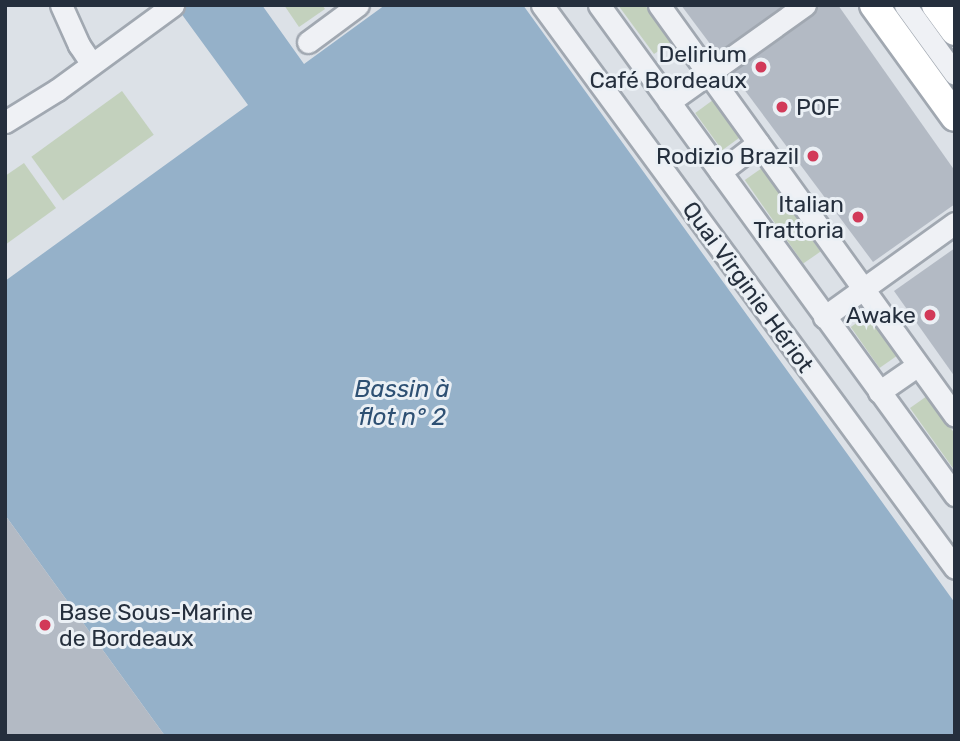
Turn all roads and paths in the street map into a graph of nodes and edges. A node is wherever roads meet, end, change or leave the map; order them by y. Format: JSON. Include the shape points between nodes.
{"nodes":[{"id":1,"x":61,"y":5,"type":"edge"},
{"id":2,"x":173,"y":5,"type":"edge"},
{"id":3,"x":358,"y":5,"type":"edge"},
{"id":4,"x":542,"y":5,"type":"edge"},
{"id":5,"x":599,"y":5,"type":"edge"},
{"id":6,"x":659,"y":5,"type":"edge"},
{"id":7,"x":805,"y":5,"type":"edge"},
{"id":8,"x":874,"y":5,"type":"edge"},
{"id":9,"x":905,"y":5,"type":"edge"},
{"id":10,"x":936,"y":5,"type":"edge"},
{"id":11,"x":955,"y":31,"type":"edge"},
{"id":12,"x":307,"y":42,"type":"dead end"},
{"id":13,"x":92,"y":64,"type":"junction"},
{"id":14,"x":708,"y":74,"type":"junction"},
{"id":15,"x":955,"y":74,"type":"edge"},
{"id":16,"x":669,"y":102,"type":"junction"},
{"id":17,"x":955,"y":117,"type":"edge"},
{"id":18,"x":5,"y":122,"type":"edge"},
{"id":19,"x":758,"y":143,"type":"junction"},
{"id":20,"x":720,"y":172,"type":"junction"},
{"id":21,"x":955,"y":223,"type":"edge"},
{"id":22,"x":864,"y":288,"type":"junction"},
{"id":23,"x":824,"y":317,"type":"junction"},
{"id":24,"x":918,"y":365,"type":"junction"},
{"id":25,"x":879,"y":392,"type":"junction"},
{"id":26,"x":955,"y":416,"type":"edge"},
{"id":27,"x":955,"y":495,"type":"edge"},
{"id":28,"x":955,"y":568,"type":"edge"}],
"edges":[{"from":1,"to":13,"type":"street"},
{"from":2,"to":13,"type":"street"},
{"from":3,"to":12,"type":"street"},
{"from":4,"to":28,"type":"street","name":"Quai Virginie Hériot"},
{"from":5,"to":16,"type":"street","name":"Quai Virginie Hériot"},
{"from":6,"to":14,"type":"street"},
{"from":7,"to":14,"type":"street"},
{"from":8,"to":17,"type":"main road"},
{"from":9,"to":15,"type":"street"},
{"from":10,"to":11,"type":"main road"},
{"from":13,"to":18,"type":"street"},
{"from":14,"to":16,"type":"street"},
{"from":14,"to":19,"type":"street"},
{"from":16,"to":20,"type":"street","name":"Quai Virginie Hériot"},
{"from":19,"to":20,"type":"street"},
{"from":19,"to":22,"type":"street"},
{"from":20,"to":23,"type":"street","name":"Quai Virginie Hériot"},
{"from":21,"to":22,"type":"street"},
{"from":22,"to":23,"type":"street"},
{"from":22,"to":24,"type":"street"},
{"from":23,"to":25,"type":"street","name":"Quai Virginie Hériot"},
{"from":24,"to":25,"type":"street"},
{"from":24,"to":26,"type":"street"},
{"from":25,"to":27,"type":"street","name":"Quai Virginie Hériot"}]}
